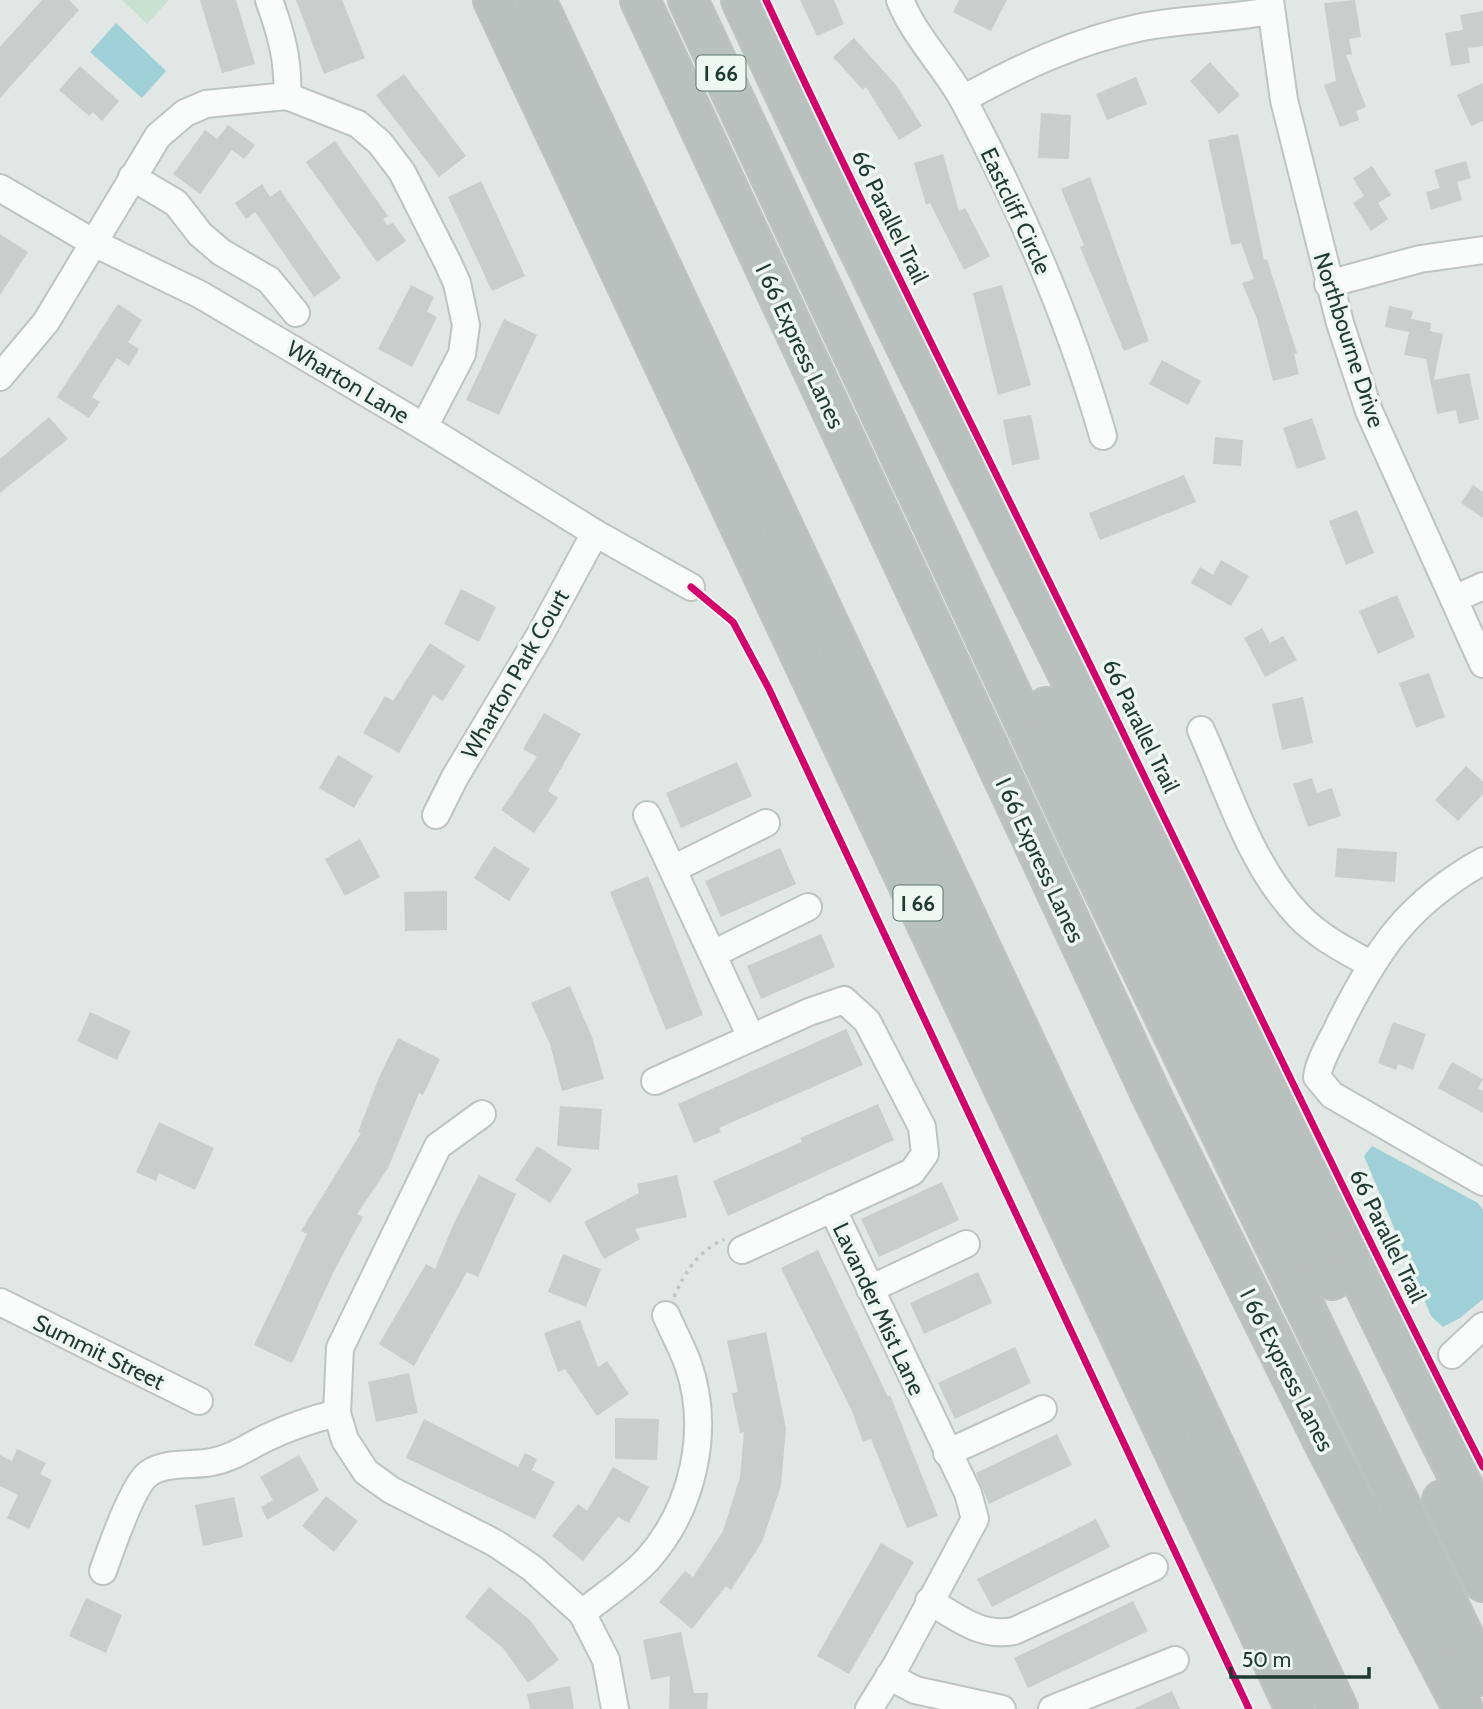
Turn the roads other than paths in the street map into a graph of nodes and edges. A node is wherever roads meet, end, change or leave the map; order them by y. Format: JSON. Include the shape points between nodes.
{"nodes":[{"id":1,"x":269,"y":0,"type":"edge"},
{"id":2,"x":493,"y":0,"type":"edge"},
{"id":3,"x":536,"y":0,"type":"edge"},
{"id":4,"x":640,"y":0,"type":"edge"},
{"id":5,"x":688,"y":0,"type":"edge"},
{"id":6,"x":741,"y":0,"type":"edge"},
{"id":7,"x":900,"y":0,"type":"edge"},
{"id":8,"x":1270,"y":5,"type":"edge"},
{"id":9,"x":287,"y":96,"type":"junction"},
{"id":10,"x":963,"y":99,"type":"junction"},
{"id":11,"x":755,"y":146,"type":"junction"},
{"id":12,"x":132,"y":177,"type":"junction"},
{"id":13,"x":0,"y":188,"type":"edge"},
{"id":14,"x":94,"y":243,"type":"junction"},
{"id":15,"x":1483,"y":250,"type":"edge"},
{"id":16,"x":1328,"y":284,"type":"junction"},
{"id":17,"x":296,"y":313,"type":"dead end"},
{"id":18,"x":0,"y":377,"type":"edge"},
{"id":19,"x":424,"y":427,"type":"junction"},
{"id":20,"x":1104,"y":436,"type":"dead end"},
{"id":21,"x":595,"y":533,"type":"junction"},
{"id":22,"x":1483,"y":586,"type":"edge"},
{"id":23,"x":691,"y":587,"type":"dead end"},
{"id":24,"x":1454,"y":599,"type":"junction"},
{"id":25,"x":1483,"y":664,"type":"edge"},
{"id":26,"x":1201,"y":730,"type":"dead end"},
{"id":27,"x":436,"y":815,"type":"dead end"},
{"id":28,"x":647,"y":815,"type":"dead end"},
{"id":29,"x":766,"y":823,"type":"dead end"},
{"id":30,"x":1483,"y":861,"type":"edge"},
{"id":31,"x":673,"y":869,"type":"junction"},
{"id":32,"x":808,"y":907,"type":"dead end"},
{"id":33,"x":713,"y":954,"type":"junction"},
{"id":34,"x":1370,"y":964,"type":"junction"},
{"id":35,"x":751,"y":1037,"type":"junction"},
{"id":36,"x":1318,"y":1067,"type":"junction"},
{"id":37,"x":655,"y":1081,"type":"dead end"},
{"id":38,"x":482,"y":1114,"type":"dead end"},
{"id":39,"x":1483,"y":1160,"type":"edge"},
{"id":40,"x":1483,"y":1182,"type":"edge"},
{"id":41,"x":832,"y":1208,"type":"junction"},
{"id":42,"x":966,"y":1244,"type":"dead end"},
{"id":43,"x":742,"y":1250,"type":"road end"},
{"id":44,"x":870,"y":1289,"type":"junction"},
{"id":45,"x":0,"y":1302,"type":"edge"},
{"id":46,"x":666,"y":1315,"type":"road end"},
{"id":47,"x":1483,"y":1326,"type":"edge"},
{"id":48,"x":1452,"y":1355,"type":"dead end"},
{"id":49,"x":199,"y":1401,"type":"dead end"},
{"id":50,"x":1043,"y":1409,"type":"dead end"},
{"id":51,"x":337,"y":1413,"type":"junction"},
{"id":52,"x":947,"y":1453,"type":"junction"},
{"id":53,"x":1483,"y":1525,"type":"edge"},
{"id":54,"x":1154,"y":1567,"type":"dead end"},
{"id":55,"x":103,"y":1571,"type":"dead end"},
{"id":56,"x":1483,"y":1582,"type":"edge"},
{"id":57,"x":929,"y":1601,"type":"junction"},
{"id":58,"x":582,"y":1613,"type":"junction"},
{"id":59,"x":1175,"y":1660,"type":"dead end"},
{"id":60,"x":889,"y":1676,"type":"junction"},
{"id":61,"x":1483,"y":1676,"type":"edge"},
{"id":62,"x":615,"y":1709,"type":"edge"},
{"id":63,"x":869,"y":1709,"type":"edge"},
{"id":64,"x":1002,"y":1709,"type":"edge"},
{"id":65,"x":1052,"y":1709,"type":"edge"},
{"id":66,"x":1295,"y":1709,"type":"edge"},
{"id":67,"x":1338,"y":1709,"type":"edge"},
{"id":68,"x":1463,"y":1709,"type":"edge"}],
"edges":[{"from":1,"to":9,"type":"street","via":[[288,66]]},
{"from":2,"to":66,"type":"highway","number":"I 66"},
{"from":3,"to":67,"type":"highway"},
{"from":4,"to":68,"type":"highway","name":"I 66 Express Lanes","via":[[1155,1103],[1302,1400]]},
{"from":5,"to":11,"type":"highway","number":"I 66"},
{"from":6,"to":53,"type":"highway","via":[[955,451],[1178,896]]},
{"from":7,"to":10,"type":"street","name":"Eastcliff Circle"},
{"from":8,"to":10,"type":"street","via":[[1091,39],[1023,66]]},
{"from":8,"to":16,"type":"street","name":"Northbourne Drive","via":[[1284,100]]},
{"from":9,"to":12,"type":"street","via":[[206,104],[185,113],[158,136]]},
{"from":9,"to":19,"type":"street","via":[[358,124],[380,143],[402,172],[457,283],[466,325],[462,354]]},
{"from":10,"to":20,"type":"street","name":"Eastcliff Circle","via":[[1033,240]]},
{"from":11,"to":56,"type":"highway","via":[[923,461]]},
{"from":11,"to":61,"type":"highway","number":"I 66","via":[[1084,850]]},
{"from":12,"to":14,"type":"street"},
{"from":12,"to":17,"type":"street","via":[[176,203],[207,241],[269,280]]},
{"from":13,"to":14,"type":"street","name":"Wharton Lane"},
{"from":14,"to":18,"type":"street","via":[[46,322]]},
{"from":14,"to":19,"type":"street","name":"Wharton Lane","via":[[201,295]]},
{"from":15,"to":16,"type":"street","via":[[1420,259]]},
{"from":16,"to":24,"type":"street","name":"Northbourne Drive","via":[[1369,411]]},
{"from":19,"to":21,"type":"street","name":"Wharton Lane"},
{"from":21,"to":23,"type":"street","name":"Wharton Lane"},
{"from":21,"to":27,"type":"street","name":"Wharton Park Court"},
{"from":22,"to":24,"type":"street"},
{"from":24,"to":25,"type":"street","name":"Northbourne Drive"},
{"from":26,"to":34,"type":"street","via":[[1257,856],[1280,894],[1328,940]]},
{"from":28,"to":31,"type":"street"},
{"from":29,"to":31,"type":"street"},
{"from":30,"to":34,"type":"street","via":[[1428,899]]},
{"from":31,"to":33,"type":"street"},
{"from":32,"to":33,"type":"street"},
{"from":33,"to":35,"type":"street"},
{"from":34,"to":36,"type":"street"},
{"from":35,"to":37,"type":"street"},
{"from":35,"to":41,"type":"street","name":"Lavander Mist Lane","via":[[844,1000],[867,1021],[922,1127],[925,1154],[912,1171]]},
{"from":36,"to":39,"type":"street","via":[[1463,1154]]},
{"from":36,"to":40,"type":"street","via":[[1317,1077],[1332,1095]]},
{"from":38,"to":51,"type":"street","via":[[438,1146],[357,1312],[340,1348]]},
{"from":41,"to":43,"type":"street"},
{"from":41,"to":44,"type":"street","name":"Lavander Mist Lane"},
{"from":42,"to":44,"type":"street"},
{"from":44,"to":52,"type":"street","name":"Lavander Mist Lane"},
{"from":45,"to":49,"type":"street","name":"Summit Street"},
{"from":46,"to":58,"type":"street","via":[[689,1366],[698,1419],[693,1473],[676,1523],[646,1561]]},
{"from":47,"to":48,"type":"street"},
{"from":50,"to":52,"type":"street"},
{"from":51,"to":55,"type":"street","via":[[265,1438],[237,1455],[147,1474],[117,1531]]},
{"from":51,"to":58,"type":"street","via":[[345,1440],[366,1472],[391,1490],[495,1543],[532,1568]]},
{"from":52,"to":57,"type":"street","name":"Lavander Mist Lane","via":[[968,1493],[975,1519]]},
{"from":54,"to":57,"type":"street","via":[[1000,1634],[973,1627]]},
{"from":57,"to":60,"type":"street","name":"Lavander Mist Lane"},
{"from":58,"to":62,"type":"street","via":[[606,1660]]},
{"from":59,"to":65,"type":"street"},
{"from":60,"to":63,"type":"street","name":"Lavander Mist Lane"},
{"from":60,"to":64,"type":"street","via":[[915,1690]]}]}
